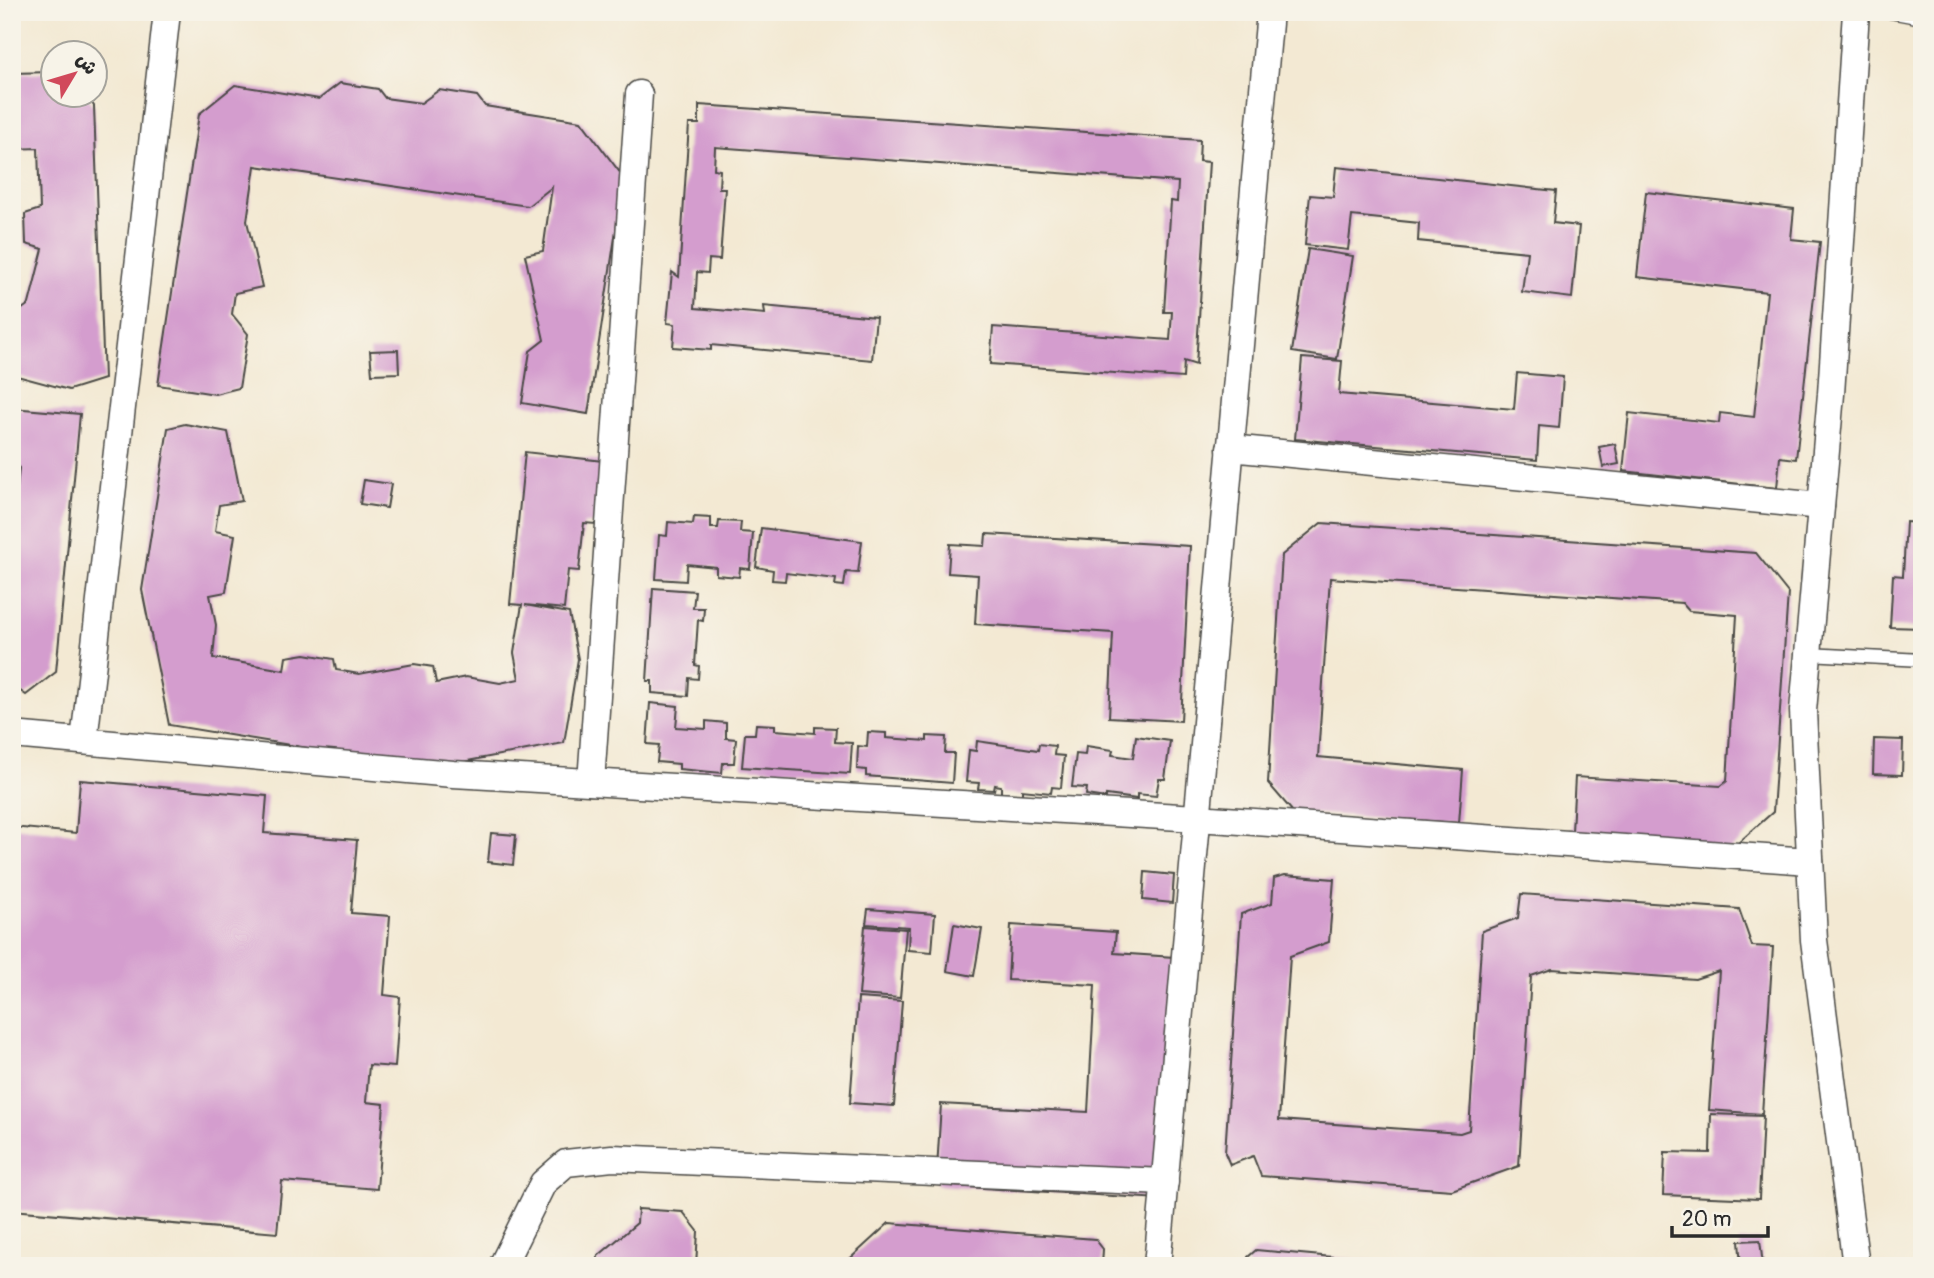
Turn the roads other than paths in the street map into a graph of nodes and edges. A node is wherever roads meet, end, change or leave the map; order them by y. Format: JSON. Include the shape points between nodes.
{"nodes":[{"id":1,"x":167,"y":12,"type":"edge"},
{"id":2,"x":1270,"y":12,"type":"edge"},
{"id":3,"x":1856,"y":12,"type":"edge"},
{"id":4,"x":1890,"y":12,"type":"edge"},
{"id":5,"x":1922,"y":18,"type":"edge"},
{"id":6,"x":639,"y":94,"type":"dead end"},
{"id":7,"x":1230,"y":448,"type":"junction"},
{"id":8,"x":1821,"y":506,"type":"junction"},
{"id":9,"x":1808,"y":654,"type":"junction"},
{"id":10,"x":1922,"y":660,"type":"edge"},
{"id":11,"x":12,"y":735,"type":"edge"},
{"id":12,"x":83,"y":741,"type":"junction"},
{"id":13,"x":591,"y":782,"type":"junction"},
{"id":14,"x":1197,"y":818,"type":"junction"},
{"id":15,"x":1810,"y":860,"type":"junction"},
{"id":16,"x":1165,"y":1182,"type":"junction"},
{"id":17,"x":502,"y":1266,"type":"edge"},
{"id":18,"x":1157,"y":1266,"type":"edge"},
{"id":19,"x":1856,"y":1266,"type":"edge"}],
"edges":[{"from":1,"to":12,"type":"street"},
{"from":2,"to":7,"type":"street"},
{"from":3,"to":8,"type":"street"},
{"from":4,"to":5,"type":"lane"},
{"from":6,"to":13,"type":"street"},
{"from":7,"to":8,"type":"street"},
{"from":7,"to":14,"type":"street"},
{"from":8,"to":9,"type":"street"},
{"from":9,"to":10,"type":"lane"},
{"from":9,"to":15,"type":"street","via":[[1803,711]]},
{"from":11,"to":12,"type":"street"},
{"from":12,"to":13,"type":"street"},
{"from":13,"to":14,"type":"street"},
{"from":14,"to":15,"type":"street"},
{"from":14,"to":16,"type":"street"},
{"from":15,"to":19,"type":"street","via":[[1814,940]]},
{"from":16,"to":17,"type":"street","via":[[612,1158],[566,1163],[543,1183]]},
{"from":16,"to":18,"type":"street"}]}
